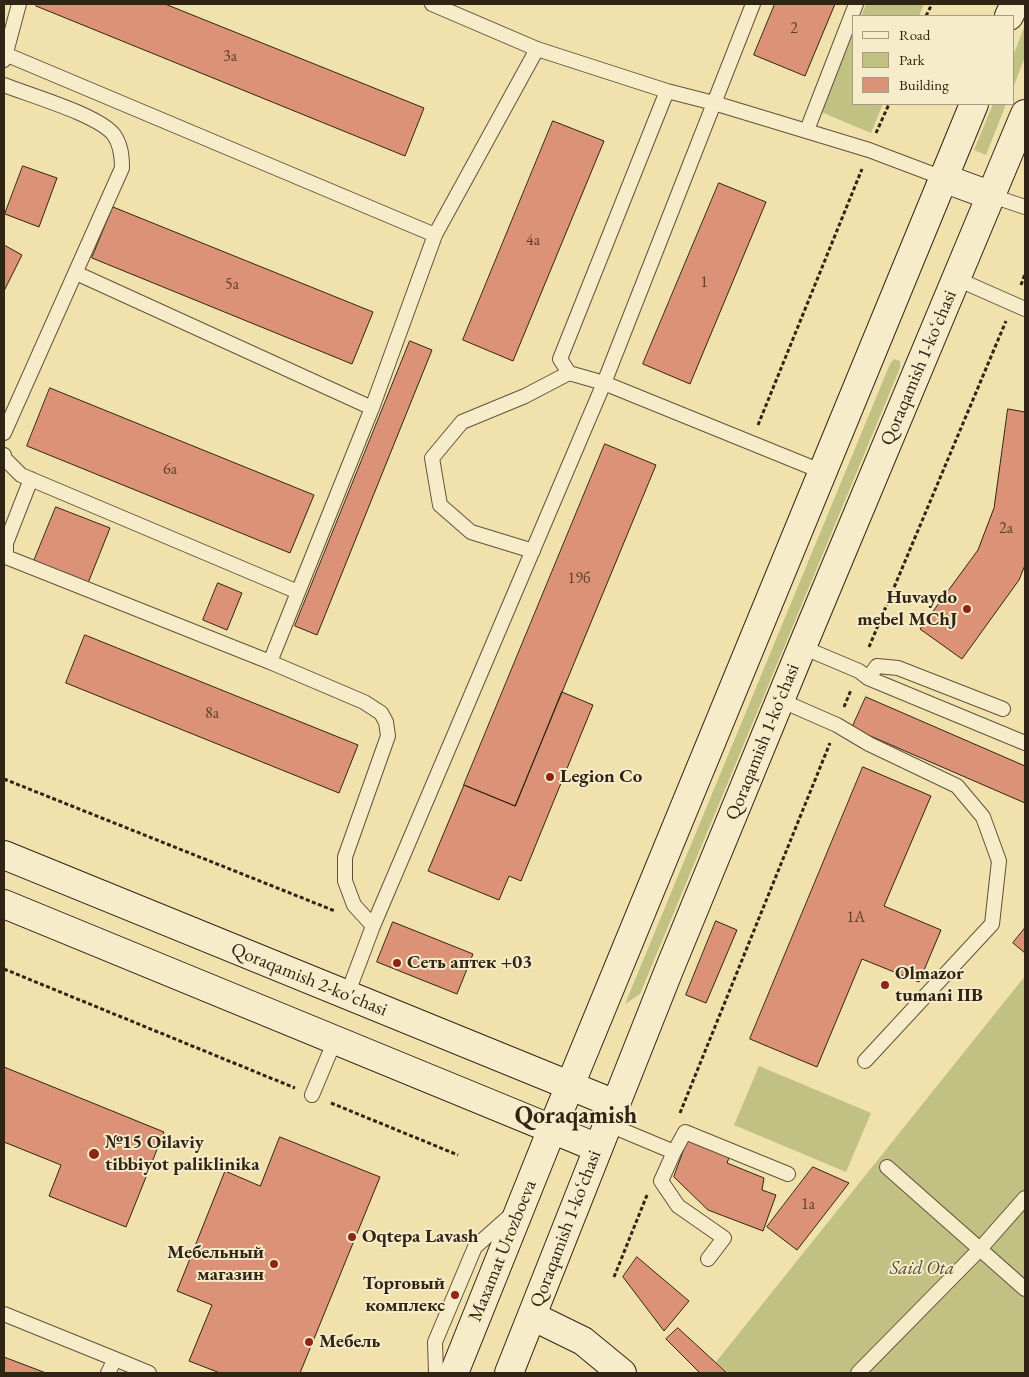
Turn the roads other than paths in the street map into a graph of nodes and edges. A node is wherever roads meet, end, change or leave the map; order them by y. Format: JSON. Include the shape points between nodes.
{"nodes":[{"id":1,"x":19,"y":4,"type":"edge"},
{"id":2,"x":432,"y":4,"type":"edge"},
{"id":3,"x":753,"y":4,"type":"edge"},
{"id":4,"x":856,"y":4,"type":"edge"},
{"id":5,"x":537,"y":49,"type":"junction"},
{"id":6,"x":4,"y":57,"type":"edge"},
{"id":7,"x":4,"y":85,"type":"edge"},
{"id":8,"x":667,"y":91,"type":"junction"},
{"id":9,"x":714,"y":103,"type":"junction"},
{"id":10,"x":974,"y":105,"type":"edge"},
{"id":11,"x":1025,"y":114,"type":"edge"},
{"id":12,"x":807,"y":130,"type":"junction"},
{"id":13,"x":943,"y":178,"type":"junction"},
{"id":14,"x":992,"y":196,"type":"junction"},
{"id":15,"x":1025,"y":207,"type":"edge"},
{"id":16,"x":435,"y":235,"type":"junction"},
{"id":17,"x":76,"y":273,"type":"junction"},
{"id":18,"x":957,"y":279,"type":"junction"},
{"id":19,"x":1019,"y":307,"type":"edge"},
{"id":20,"x":569,"y":373,"type":"junction"},
{"id":21,"x":604,"y":383,"type":"junction"},
{"id":22,"x":372,"y":408,"type":"junction"},
{"id":23,"x":4,"y":433,"type":"edge"},
{"id":24,"x":4,"y":455,"type":"edge"},
{"id":25,"x":823,"y":472,"type":"junction"},
{"id":26,"x":31,"y":479,"type":"junction"},
{"id":27,"x":533,"y":551,"type":"junction"},
{"id":28,"x":298,"y":592,"type":"junction"},
{"id":29,"x":802,"y":647,"type":"junction"},
{"id":30,"x":270,"y":662,"type":"junction"},
{"id":31,"x":864,"y":674,"type":"junction"},
{"id":32,"x":780,"y":700,"type":"junction"},
{"id":33,"x":1003,"y":710,"type":"dead end"},
{"id":34,"x":1025,"y":743,"type":"edge"},
{"id":35,"x":4,"y":855,"type":"edge"},
{"id":36,"x":4,"y":904,"type":"edge"},
{"id":37,"x":373,"y":926,"type":"junction"},
{"id":38,"x":347,"y":995,"type":"junction"},
{"id":39,"x":335,"y":1040,"type":"junction"},
{"id":40,"x":865,"y":1061,"type":"dead end"},
{"id":41,"x":571,"y":1086,"type":"junction"},
{"id":42,"x":312,"y":1095,"type":"road end"},
{"id":43,"x":607,"y":1125,"type":"junction"},
{"id":44,"x":552,"y":1129,"type":"junction"},
{"id":45,"x":670,"y":1150,"type":"junction"},
{"id":46,"x":887,"y":1167,"type":"dead end"},
{"id":47,"x":788,"y":1174,"type":"dead end"},
{"id":48,"x":1025,"y":1198,"type":"edge"},
{"id":49,"x":521,"y":1207,"type":"junction"},
{"id":50,"x":980,"y":1249,"type":"junction"},
{"id":51,"x":708,"y":1259,"type":"dead end"},
{"id":52,"x":1025,"y":1289,"type":"edge"},
{"id":53,"x":4,"y":1314,"type":"edge"},
{"id":54,"x":532,"y":1316,"type":"junction"},
{"id":55,"x":115,"y":1359,"type":"junction"},
{"id":56,"x":108,"y":1373,"type":"edge"},
{"id":57,"x":149,"y":1373,"type":"edge"},
{"id":58,"x":436,"y":1373,"type":"edge"},
{"id":59,"x":454,"y":1373,"type":"edge"},
{"id":60,"x":509,"y":1373,"type":"edge"},
{"id":61,"x":622,"y":1373,"type":"edge"},
{"id":62,"x":858,"y":1373,"type":"edge"}],
"edges":[{"from":1,"to":6,"type":"lane"},
{"from":2,"to":5,"type":"lane"},
{"from":3,"to":9,"type":"lane"},
{"from":4,"to":12,"type":"lane"},
{"from":5,"to":8,"type":"lane"},
{"from":5,"to":16,"type":"lane"},
{"from":6,"to":16,"type":"lane"},
{"from":7,"to":17,"type":"lane","via":[[92,118],[113,134],[122,152],[122,168]]},
{"from":8,"to":9,"type":"lane"},
{"from":8,"to":20,"type":"lane","via":[[560,359]]},
{"from":9,"to":12,"type":"lane"},
{"from":9,"to":21,"type":"lane"},
{"from":10,"to":13,"type":"main road"},
{"from":11,"to":14,"type":"main road","name":"Qoraqamish 1-koʻchasi"},
{"from":12,"to":13,"type":"lane"},
{"from":13,"to":14,"type":"main road"},
{"from":13,"to":25,"type":"main road"},
{"from":14,"to":15,"type":"lane"},
{"from":14,"to":18,"type":"main road","name":"Qoraqamish 1-koʻchasi"},
{"from":16,"to":22,"type":"lane"},
{"from":17,"to":22,"type":"lane"},
{"from":17,"to":23,"type":"lane"},
{"from":18,"to":19,"type":"lane"},
{"from":18,"to":29,"type":"main road","name":"Qoraqamish 1-koʻchasi"},
{"from":20,"to":21,"type":"lane"},
{"from":20,"to":27,"type":"lane","via":[[525,396],[462,422],[432,458],[440,504],[471,532]]},
{"from":21,"to":25,"type":"lane"},
{"from":21,"to":27,"type":"lane"},
{"from":22,"to":28,"type":"lane"},
{"from":24,"to":26,"type":"lane","via":[[21,475]]},
{"from":25,"to":41,"type":"main road"},
{"from":26,"to":28,"type":"lane"},
{"from":26,"to":30,"type":"lane","via":[[6,543],[6,557]]},
{"from":27,"to":37,"type":"lane"},
{"from":28,"to":30,"type":"lane"},
{"from":29,"to":31,"type":"lane"},
{"from":29,"to":32,"type":"main road","name":"Qoraqamish 1-koʻchasi"},
{"from":30,"to":37,"type":"lane","via":[[364,702],[381,713],[386,722],[388,736],[345,857],[345,881],[354,905]]},
{"from":31,"to":33,"type":"lane","via":[[877,666],[898,668]]},
{"from":31,"to":34,"type":"lane"},
{"from":32,"to":40,"type":"lane","via":[[957,786],[983,817],[999,861],[992,924]]},
{"from":32,"to":43,"type":"main road","name":"Qoraqamish 1-koʻchasi"},
{"from":35,"to":38,"type":"main road","name":"Qoraqamish 2-ko'chasi"},
{"from":36,"to":39,"type":"main road"},
{"from":37,"to":38,"type":"lane"},
{"from":38,"to":41,"type":"main road","name":"Qoraqamish 2-ko'chasi"},
{"from":39,"to":42,"type":"lane"},
{"from":39,"to":44,"type":"main road"},
{"from":41,"to":43,"type":"main road","name":"Qoraqamish 2-ko'chasi"},
{"from":41,"to":44,"type":"main road"},
{"from":43,"to":44,"type":"main road"},
{"from":43,"to":45,"type":"lane"},
{"from":43,"to":54,"type":"main road","name":"Qoraqamish 1-koʻchasi"},
{"from":44,"to":49,"type":"main road","name":"Maxamat Urozboeva"},
{"from":45,"to":47,"type":"lane","via":[[685,1132]]},
{"from":45,"to":51,"type":"lane","via":[[661,1181],[678,1206],[724,1238]]},
{"from":46,"to":50,"type":"lane"},
{"from":48,"to":50,"type":"lane"},
{"from":49,"to":58,"type":"lane","via":[[474,1247],[435,1342]]},
{"from":49,"to":59,"type":"main road","name":"Maxamat Urozboeva"},
{"from":50,"to":52,"type":"lane"},
{"from":50,"to":62,"type":"lane"},
{"from":53,"to":55,"type":"lane"},
{"from":54,"to":60,"type":"main road","name":"Qoraqamish 1-koʻchasi"},
{"from":54,"to":61,"type":"main road","via":[[584,1341]]},
{"from":55,"to":56,"type":"lane"},
{"from":55,"to":57,"type":"lane"}]}
